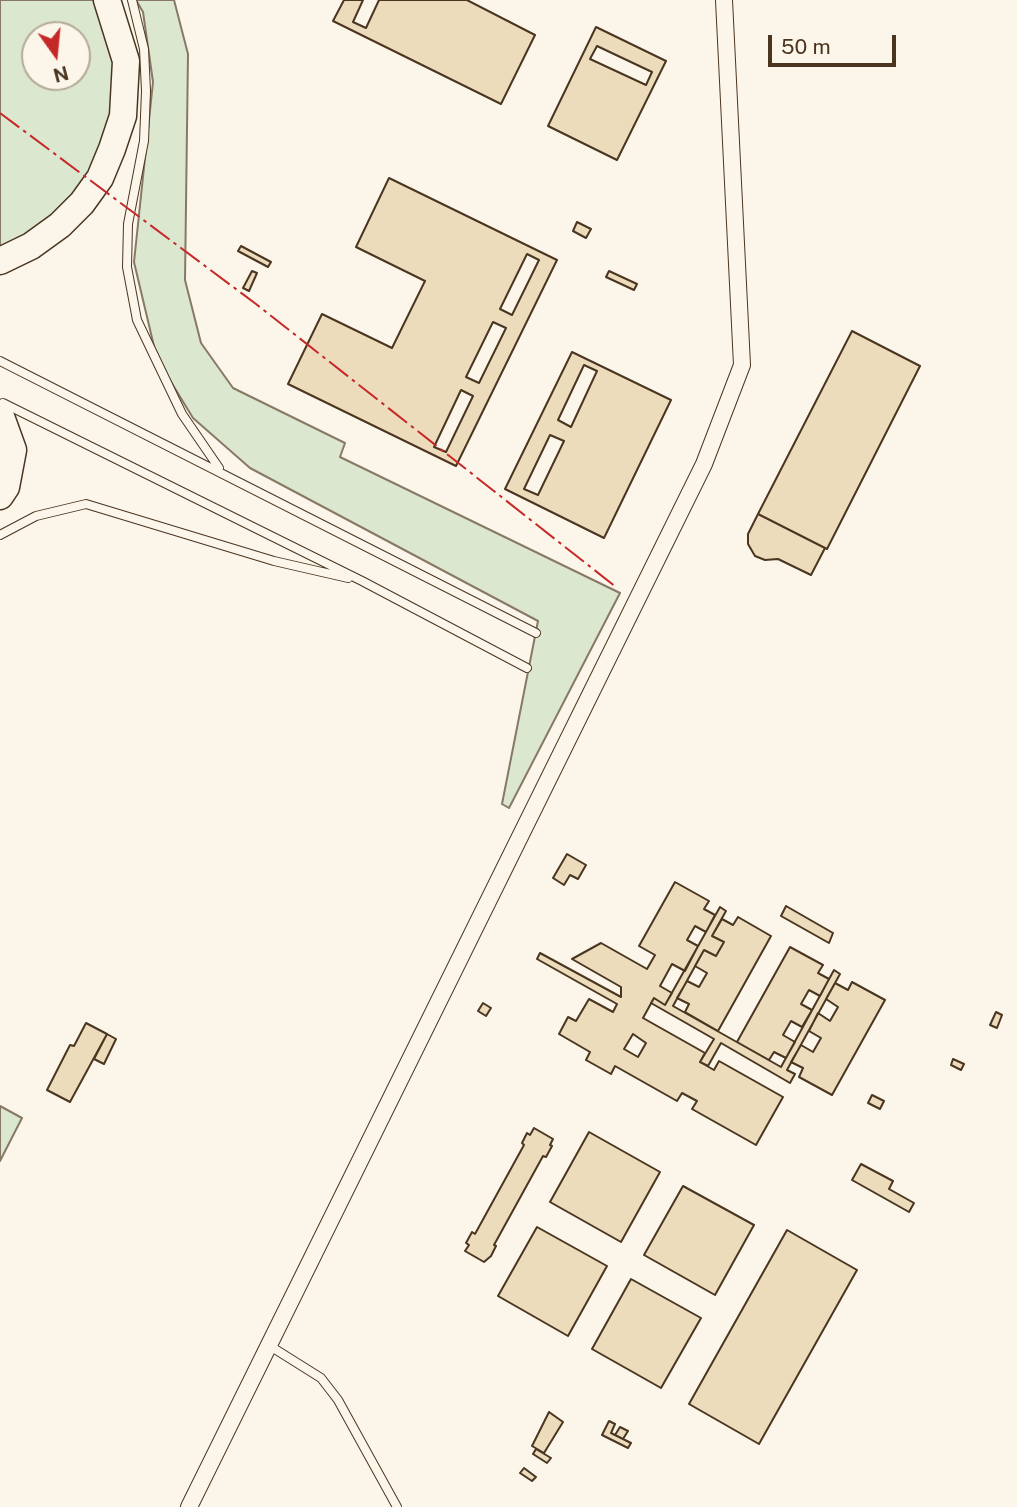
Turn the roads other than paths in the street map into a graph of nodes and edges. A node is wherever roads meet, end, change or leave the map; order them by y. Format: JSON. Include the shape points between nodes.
{"nodes":[{"id":1,"x":107,"y":0,"type":"edge"},
{"id":2,"x":131,"y":0,"type":"edge"},
{"id":3,"x":724,"y":0,"type":"edge"},
{"id":4,"x":0,"y":261,"type":"edge"},
{"id":5,"x":0,"y":361,"type":"edge"},
{"id":6,"x":0,"y":402,"type":"edge"},
{"id":7,"x":0,"y":414,"type":"edge"},
{"id":8,"x":224,"y":473,"type":"junction"},
{"id":9,"x":0,"y":496,"type":"edge"},
{"id":10,"x":0,"y":535,"type":"edge"},
{"id":11,"x":362,"y":581,"type":"junction"},
{"id":12,"x":536,"y":633,"type":"dead end"},
{"id":13,"x":527,"y":668,"type":"dead end"},
{"id":14,"x":270,"y":1346,"type":"junction"},
{"id":15,"x":189,"y":1507,"type":"edge"},
{"id":16,"x":397,"y":1507,"type":"edge"}],
"edges":[{"from":1,"to":4,"type":"highway","via":[[126,61],[123,116],[112,149],[100,178],[82,203],[31,246]]},
{"from":2,"to":8,"type":"lane","via":[[144,49],[146,90],[144,141],[128,223],[127,267],[137,320],[182,414]]},
{"from":3,"to":14,"type":"street","via":[[742,365],[704,464]]},
{"from":5,"to":8,"type":"lane"},
{"from":6,"to":11,"type":"lane"},
{"from":7,"to":9,"type":"highway","via":[[13,450]]},
{"from":8,"to":12,"type":"lane"},
{"from":10,"to":11,"type":"lane","via":[[36,516],[86,504],[274,561]]},
{"from":11,"to":13,"type":"lane"},
{"from":14,"to":15,"type":"street"},
{"from":14,"to":16,"type":"lane","via":[[321,1378]]}]}
